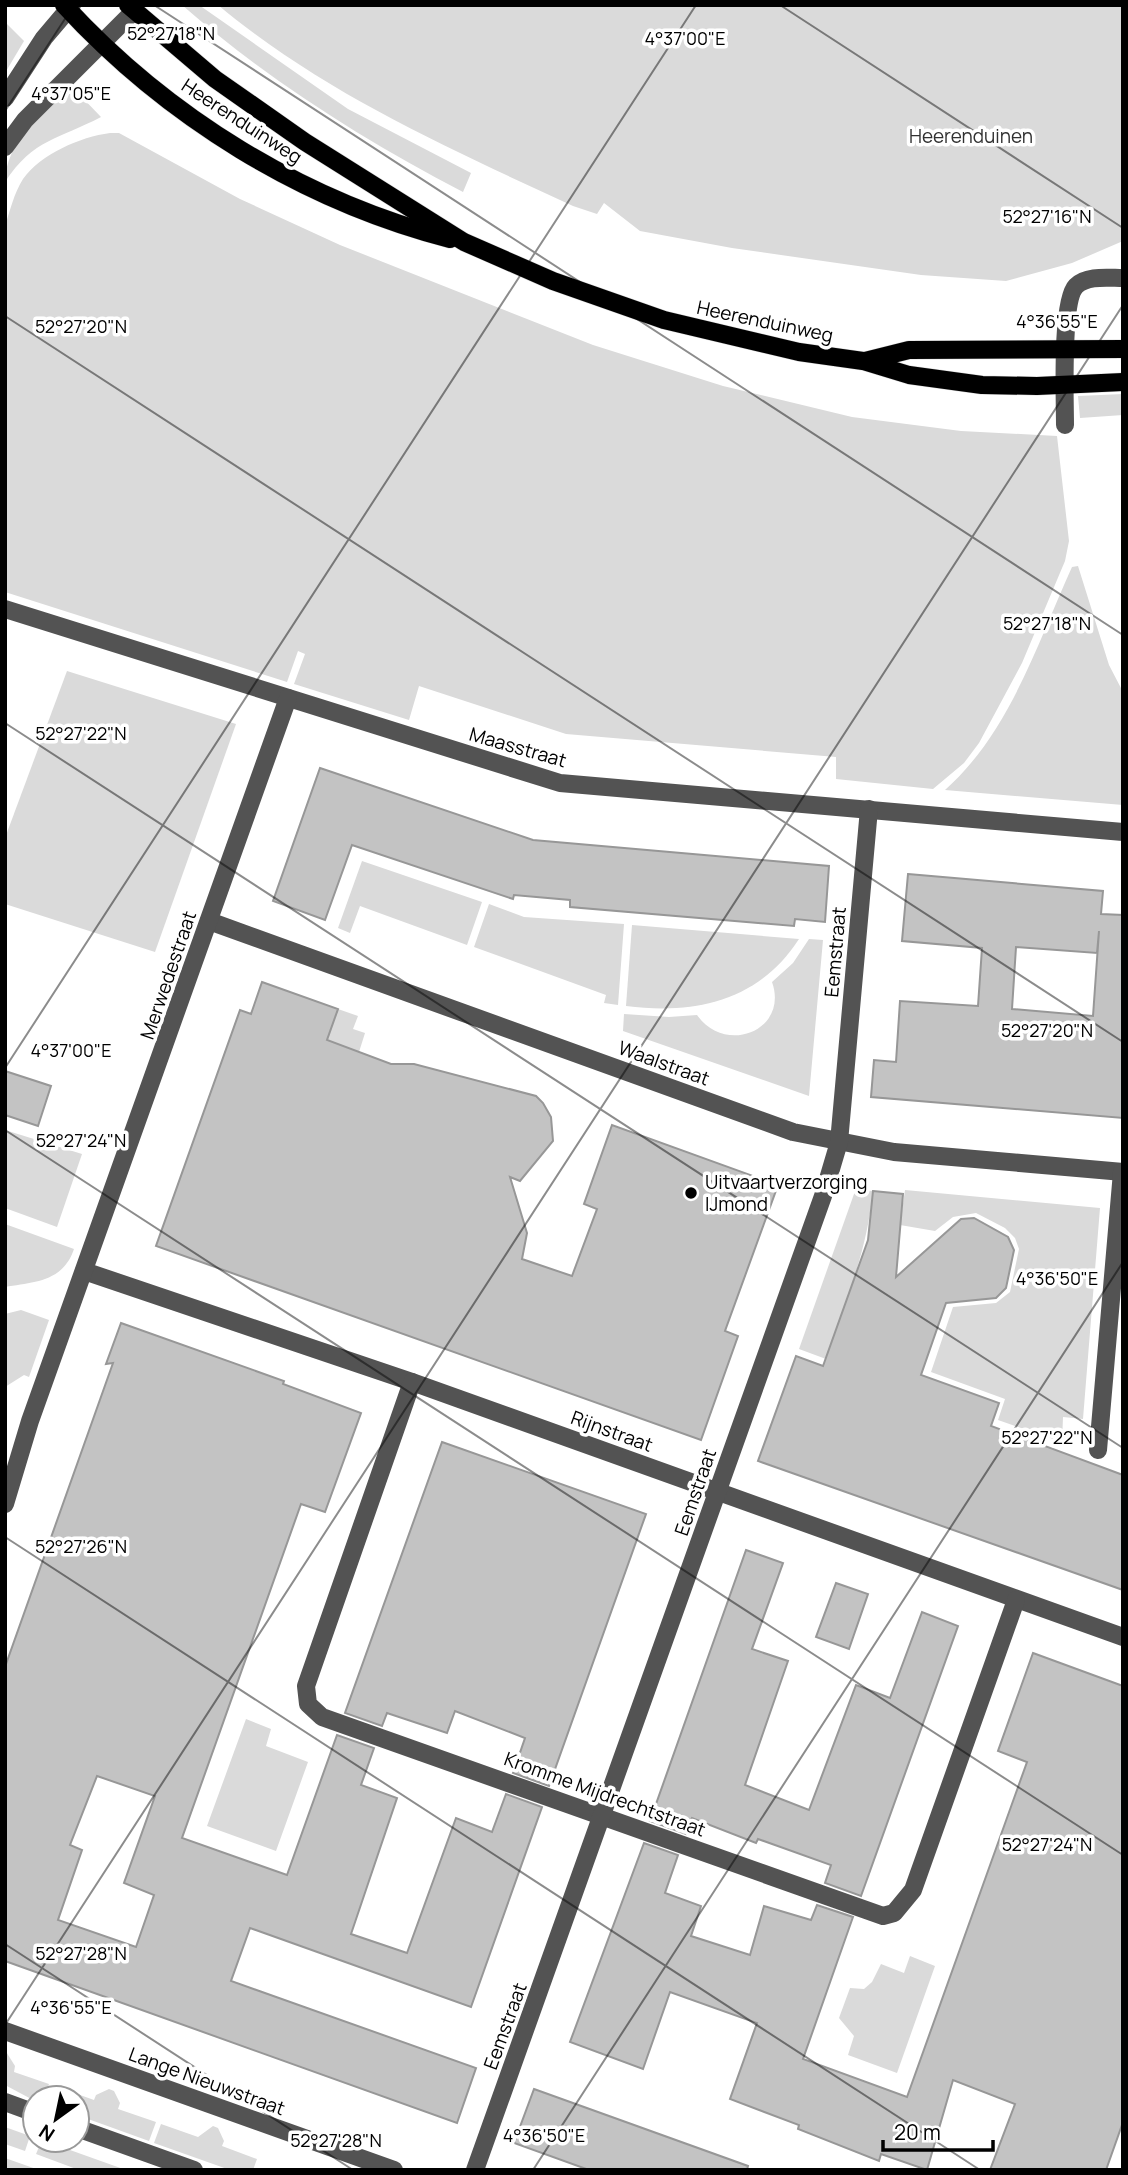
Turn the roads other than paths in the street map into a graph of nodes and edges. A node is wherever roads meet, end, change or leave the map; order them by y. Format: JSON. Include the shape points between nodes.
{"nodes":[{"id":1,"x":68,"y":7,"type":"edge"},
{"id":2,"x":131,"y":8,"type":"edge"},
{"id":3,"x":104,"y":44,"type":"junction"},
{"id":4,"x":5,"y":98,"type":"edge"},
{"id":5,"x":5,"y":147,"type":"edge"},
{"id":6,"x":464,"y":242,"type":"junction"},
{"id":7,"x":1123,"y":278,"type":"edge"},
{"id":8,"x":1065,"y":348,"type":"junction"},
{"id":9,"x":1123,"y":349,"type":"edge"},
{"id":10,"x":863,"y":361,"type":"junction"},
{"id":11,"x":1123,"y":382,"type":"edge"},
{"id":12,"x":1064,"y":386,"type":"junction"},
{"id":13,"x":1065,"y":425,"type":"dead end"},
{"id":14,"x":5,"y":609,"type":"edge"},
{"id":15,"x":288,"y":698,"type":"junction"},
{"id":16,"x":869,"y":809,"type":"junction"},
{"id":17,"x":1123,"y":832,"type":"edge"},
{"id":18,"x":209,"y":921,"type":"junction"},
{"id":19,"x":839,"y":1142,"type":"junction"},
{"id":20,"x":1122,"y":1172,"type":"edge"},
{"id":21,"x":85,"y":1271,"type":"junction"},
{"id":22,"x":412,"y":1382,"type":"junction"},
{"id":23,"x":1098,"y":1450,"type":"dead end"},
{"id":24,"x":717,"y":1490,"type":"junction"},
{"id":25,"x":5,"y":1504,"type":"edge"},
{"id":26,"x":1016,"y":1600,"type":"junction"},
{"id":27,"x":1123,"y":1637,"type":"edge"},
{"id":28,"x":604,"y":1815,"type":"junction"},
{"id":29,"x":5,"y":2031,"type":"edge"},
{"id":30,"x":91,"y":2133,"type":"edge"},
{"id":31,"x":194,"y":2170,"type":"edge"},
{"id":32,"x":394,"y":2170,"type":"edge"},
{"id":33,"x":474,"y":2170,"type":"edge"}],
"edges":[{"from":1,"to":3,"type":"main road","name":"Heerenduinweg"},
{"from":1,"to":4,"type":"street"},
{"from":2,"to":3,"type":"street"},
{"from":2,"to":6,"type":"main road","name":"Heerenduinweg","via":[[181,53],[257,110]]},
{"from":3,"to":5,"type":"street","via":[[24,120]]},
{"from":3,"to":6,"type":"main road","name":"Heerenduinweg","via":[[176,106],[268,167],[360,211]]},
{"from":6,"to":10,"type":"main road","name":"Heerenduinweg","via":[[553,281],[664,320],[799,352]]},
{"from":7,"to":8,"type":"street","via":[[1087,279],[1076,286],[1069,297]]},
{"from":8,"to":9,"type":"main road","name":"Heerenduinweg"},
{"from":8,"to":10,"type":"main road","name":"Heerenduinweg","via":[[909,350]]},
{"from":8,"to":12,"type":"street"},
{"from":10,"to":12,"type":"main road","name":"Heerenduinweg","via":[[909,375],[982,385]]},
{"from":11,"to":12,"type":"main road","name":"Heerenduinweg"},
{"from":12,"to":13,"type":"street"},
{"from":14,"to":15,"type":"street","name":"Maasstraat"},
{"from":15,"to":16,"type":"street","name":"Maasstraat","via":[[560,783]]},
{"from":15,"to":18,"type":"street","name":"Merwedestraat"},
{"from":16,"to":17,"type":"street","name":"Maasstraat"},
{"from":16,"to":19,"type":"street","name":"Eemstraat"},
{"from":18,"to":19,"type":"street","name":"Waalstraat","via":[[780,1127]]},
{"from":18,"to":21,"type":"street","name":"Merwedestraat"},
{"from":19,"to":20,"type":"street","name":"Waalstraat","via":[[894,1152]]},
{"from":19,"to":24,"type":"street","name":"Eemstraat"},
{"from":20,"to":23,"type":"street","name":"Waalstraat"},
{"from":21,"to":22,"type":"street","name":"Rijnstraat"},
{"from":21,"to":25,"type":"street","name":"Merwedestraat"},
{"from":22,"to":24,"type":"street","name":"Rijnstraat"},
{"from":22,"to":28,"type":"street","name":"Kromme Mijdrechtstraat","via":[[306,1686],[308,1704],[322,1717]]},
{"from":24,"to":26,"type":"street","name":"Rijnstraat"},
{"from":24,"to":28,"type":"street","name":"Eemstraat"},
{"from":26,"to":27,"type":"street","name":"Rijnstraat"},
{"from":26,"to":28,"type":"street","name":"Kromme Mijdrechtstraat","via":[[913,1890],[894,1913],[871,1913]]},
{"from":28,"to":33,"type":"street","name":"Eemstraat"},
{"from":29,"to":32,"type":"street","name":"Lange Nieuwstraat"},
{"from":30,"to":31,"type":"street"}]}
